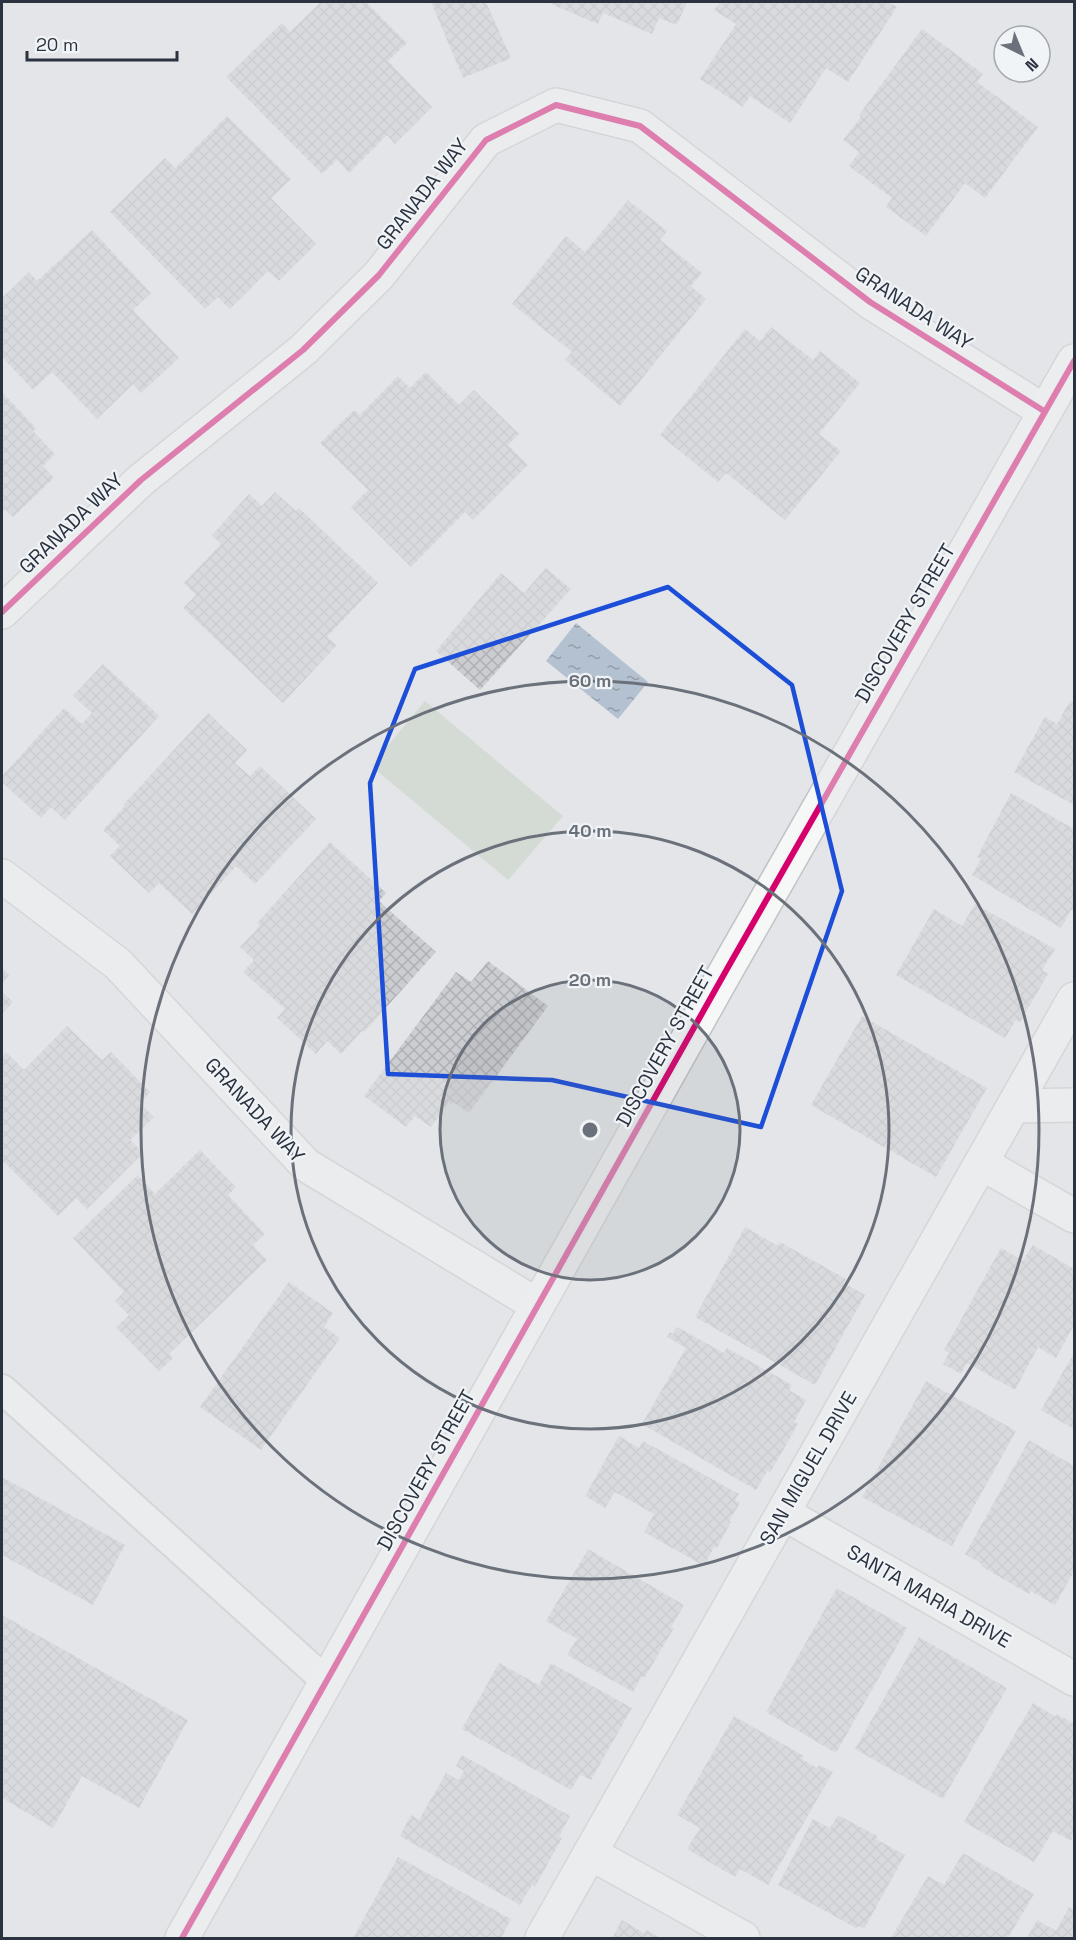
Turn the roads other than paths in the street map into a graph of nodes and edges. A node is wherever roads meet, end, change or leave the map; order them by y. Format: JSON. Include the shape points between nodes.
{"nodes":[{"id":1,"x":1074,"y":360,"type":"edge"},
{"id":2,"x":1044,"y":411,"type":"junction"},
{"id":3,"x":2,"y":612,"type":"edge"},
{"id":4,"x":2,"y":876,"type":"edge"},
{"id":5,"x":1074,"y":999,"type":"edge"},
{"id":6,"x":1074,"y":1105,"type":"edge"},
{"id":7,"x":1015,"y":1106,"type":"junction"},
{"id":8,"x":981,"y":1163,"type":"junction"},
{"id":9,"x":1074,"y":1216,"type":"edge"},
{"id":10,"x":537,"y":1305,"type":"junction"},
{"id":11,"x":2,"y":1389,"type":"edge"},
{"id":12,"x":783,"y":1513,"type":"junction"},
{"id":13,"x":1074,"y":1679,"type":"edge"},
{"id":14,"x":327,"y":1682,"type":"junction"},
{"id":15,"x":590,"y":1852,"type":"junction"},
{"id":16,"x":182,"y":1938,"type":"edge"},
{"id":17,"x":542,"y":1938,"type":"edge"},
{"id":18,"x":743,"y":1938,"type":"edge"}],
"edges":[{"from":1,"to":2,"type":"main road","name":"DISCOVERY STREET"},
{"from":2,"to":3,"type":"street","name":"GRANADA WAY","via":[[870,302],[640,126],[556,105],[486,140],[379,275],[303,350],[141,480]]},
{"from":2,"to":10,"type":"main road","name":"DISCOVERY STREET"},
{"from":4,"to":10,"type":"street","name":"GRANADA WAY","via":[[118,964],[306,1165]]},
{"from":5,"to":7,"type":"street","name":"SAN MIGUEL DRIVE"},
{"from":6,"to":7,"type":"street"},
{"from":7,"to":8,"type":"street","name":"SAN MIGUEL DRIVE"},
{"from":8,"to":9,"type":"street"},
{"from":8,"to":12,"type":"street","name":"SAN MIGUEL DRIVE"},
{"from":10,"to":14,"type":"main road","name":"DISCOVERY STREET"},
{"from":11,"to":14,"type":"lane"},
{"from":12,"to":13,"type":"street","name":"SANTA MARIA DRIVE"},
{"from":12,"to":15,"type":"street","name":"SAN MIGUEL DRIVE"},
{"from":14,"to":16,"type":"main road","name":"DISCOVERY STREET"},
{"from":15,"to":17,"type":"street","name":"SAN MIGUEL DRIVE"},
{"from":15,"to":18,"type":"street"}]}
